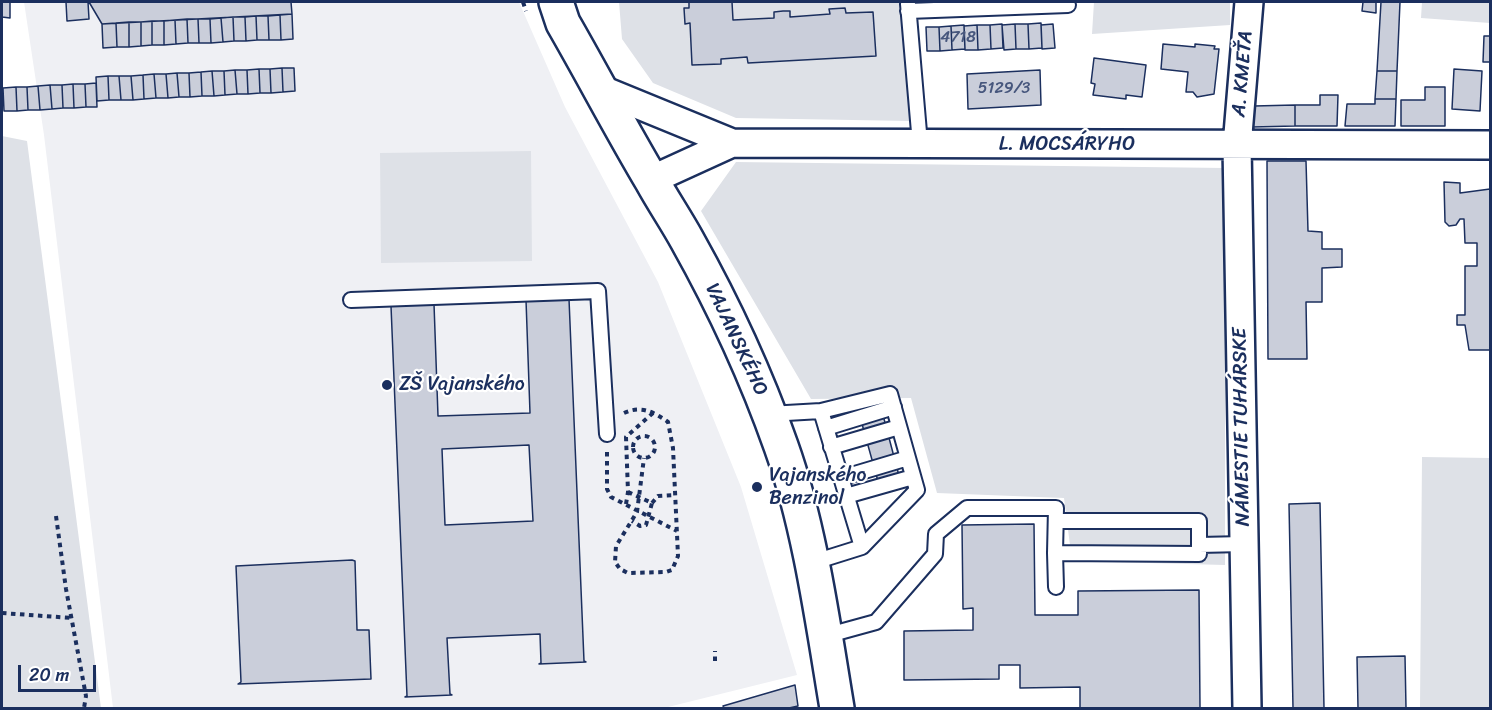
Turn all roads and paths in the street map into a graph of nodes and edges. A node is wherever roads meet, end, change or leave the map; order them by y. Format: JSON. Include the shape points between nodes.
{"nodes":[{"id":1,"x":556,"y":2,"type":"edge"},
{"id":2,"x":1249,"y":2,"type":"edge"},
{"id":3,"x":1068,"y":5,"type":"dead end"},
{"id":4,"x":908,"y":6,"type":"edge"},
{"id":5,"x":600,"y":88,"type":"junction"},
{"id":6,"x":732,"y":143,"type":"junction"},
{"id":7,"x":920,"y":144,"type":"junction"},
{"id":8,"x":1491,"y":145,"type":"edge"},
{"id":9,"x":1237,"y":146,"type":"junction"},
{"id":10,"x":651,"y":180,"type":"junction"},
{"id":11,"x":351,"y":300,"type":"dead end"},
{"id":12,"x":894,"y":407,"type":"junction"},
{"id":13,"x":821,"y":411,"type":"junction"},
{"id":14,"x":653,"y":413,"type":"junction"},
{"id":15,"x":769,"y":414,"type":"junction"},
{"id":16,"x":899,"y":427,"type":"junction"},
{"id":17,"x":826,"y":428,"type":"junction"},
{"id":18,"x":607,"y":434,"type":"junction"},
{"id":19,"x":831,"y":447,"type":"junction"},
{"id":20,"x":644,"y":458,"type":"junction"},
{"id":21,"x":908,"y":458,"type":"junction"},
{"id":22,"x":913,"y":477,"type":"junction"},
{"id":23,"x":841,"y":478,"type":"junction"},
{"id":24,"x":628,"y":492,"type":"junction"},
{"id":25,"x":675,"y":495,"type":"junction"},
{"id":26,"x":846,"y":496,"type":"junction"},
{"id":27,"x":639,"y":497,"type":"junction"},
{"id":28,"x":652,"y":503,"type":"junction"},
{"id":29,"x":626,"y":504,"type":"junction"},
{"id":30,"x":637,"y":510,"type":"junction"},
{"id":31,"x":56,"y":516,"type":"dead end"},
{"id":32,"x":650,"y":516,"type":"junction"},
{"id":33,"x":632,"y":521,"type":"junction"},
{"id":34,"x":1056,"y":521,"type":"junction"},
{"id":35,"x":677,"y":531,"type":"junction"},
{"id":36,"x":1244,"y":544,"type":"junction"},
{"id":37,"x":1199,"y":545,"type":"junction"},
{"id":38,"x":861,"y":547,"type":"junction"},
{"id":39,"x":1055,"y":553,"type":"junction"},
{"id":40,"x":811,"y":563,"type":"junction"},
{"id":41,"x":1056,"y":587,"type":"dead end"},
{"id":42,"x":2,"y":613,"type":"edge"},
{"id":43,"x":72,"y":618,"type":"junction"},
{"id":44,"x":825,"y":636,"type":"junction"},
{"id":45,"x":715,"y":651,"type":"dead end"},
{"id":46,"x":714,"y":661,"type":"dead end"},
{"id":47,"x":84,"y":708,"type":"edge"},
{"id":48,"x":837,"y":708,"type":"edge"},
{"id":49,"x":1247,"y":708,"type":"edge"}],
"edges":[{"from":1,"to":5,"type":"main road","name":"VAJANSKÉHO"},
{"from":2,"to":9,"type":"street","name":"A. KMEŤA"},
{"from":3,"to":4,"type":"lane"},
{"from":4,"to":7,"type":"lane"},
{"from":5,"to":6,"type":"street"},
{"from":5,"to":10,"type":"main road","name":"VAJANSKÉHO"},
{"from":6,"to":7,"type":"street","name":"L. MOCSÁRYHO"},
{"from":6,"to":10,"type":"street","name":"L. MOCSÁRYHO"},
{"from":7,"to":9,"type":"street","name":"L. MOCSÁRYHO"},
{"from":8,"to":9,"type":"street","name":"L. MOCSÁRYHO"},
{"from":9,"to":36,"type":"street","name":"NÁMESTIE TUHÁRSKE"},
{"from":10,"to":15,"type":"main road","name":"VAJANSKÉHO","via":[[718,298]]},
{"from":11,"to":18,"type":"lane","via":[[598,291]]},
{"from":12,"to":13,"type":"lane","via":[[890,394]]},
{"from":12,"to":16,"type":"lane"},
{"from":12,"to":17,"type":"lane"},
{"from":13,"to":15,"type":"lane"},
{"from":13,"to":17,"type":"lane"},
{"from":14,"to":18,"type":"path","via":[[632,409],[610,425]]},
{"from":14,"to":24,"type":"path","via":[[626,437]]},
{"from":14,"to":25,"type":"path","via":[[668,422]]},
{"from":15,"to":40,"type":"main road","name":"VAJANSKÉHO","via":[[789,471]]},
{"from":16,"to":19,"type":"lane"},
{"from":16,"to":21,"type":"lane"},
{"from":17,"to":19,"type":"lane"},
{"from":18,"to":29,"type":"path","via":[[607,489],[611,496]]},
{"from":19,"to":23,"type":"lane"},
{"from":20,"to":20,"type":"path","via":[[653,453],[655,445],[651,438],[643,436],[633,448]]},
{"from":20,"to":27,"type":"path"},
{"from":21,"to":22,"type":"lane"},
{"from":21,"to":23,"type":"lane"},
{"from":22,"to":26,"type":"lane"},
{"from":22,"to":38,"type":"lane","via":[[917,490]]},
{"from":23,"to":26,"type":"lane"},
{"from":24,"to":27,"type":"path"},
{"from":24,"to":29,"type":"path"},
{"from":25,"to":28,"type":"path","via":[[658,496]]},
{"from":25,"to":35,"type":"path"},
{"from":26,"to":38,"type":"lane"},
{"from":27,"to":28,"type":"path"},
{"from":27,"to":30,"type":"path"},
{"from":28,"to":32,"type":"path"},
{"from":29,"to":30,"type":"path"},
{"from":30,"to":32,"type":"path"},
{"from":30,"to":33,"type":"path"},
{"from":31,"to":43,"type":"path"},
{"from":32,"to":33,"type":"path","via":[[646,525]]},
{"from":32,"to":35,"type":"path"},
{"from":33,"to":35,"type":"path","via":[[614,555],[620,569],[627,573],[672,570],[678,556]]},
{"from":34,"to":37,"type":"lane","via":[[1199,521]]},
{"from":34,"to":39,"type":"lane"},
{"from":34,"to":44,"type":"lane","via":[[1056,508],[966,508],[936,534],[935,554],[876,622]]},
{"from":36,"to":37,"type":"lane"},
{"from":36,"to":49,"type":"street","name":"NÁMESTIE TUHÁRSKE"},
{"from":37,"to":39,"type":"lane","via":[[1199,554]]},
{"from":38,"to":40,"type":"lane"},
{"from":39,"to":41,"type":"lane"},
{"from":40,"to":44,"type":"main road","name":"VAJANSKÉHO"},
{"from":42,"to":43,"type":"path"},
{"from":43,"to":47,"type":"path","via":[[86,696]]},
{"from":44,"to":48,"type":"main road","name":"VAJANSKÉHO"},
{"from":45,"to":46,"type":"path"}]}
